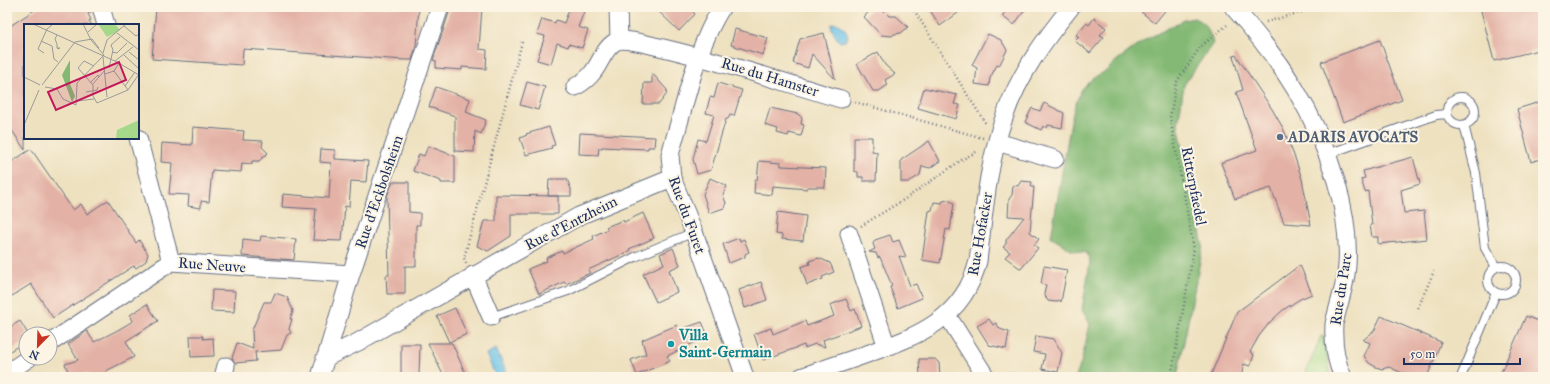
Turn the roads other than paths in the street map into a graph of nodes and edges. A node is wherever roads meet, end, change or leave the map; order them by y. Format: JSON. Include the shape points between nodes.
{"nodes":[{"id":1,"x":101,"y":7,"type":"edge"},
{"id":2,"x":440,"y":7,"type":"edge"},
{"id":3,"x":618,"y":7,"type":"edge"},
{"id":4,"x":722,"y":7,"type":"edge"},
{"id":5,"x":1071,"y":7,"type":"edge"},
{"id":6,"x":1233,"y":14,"type":"edge"},
{"id":7,"x":106,"y":24,"type":"edge"},
{"id":8,"x":619,"y":40,"type":"junction"},
{"id":9,"x":699,"y":56,"type":"junction"},
{"id":10,"x":575,"y":87,"type":"dead end"},
{"id":11,"x":841,"y":98,"type":"road end"},
{"id":12,"x":1447,"y":114,"type":"junction"},
{"id":13,"x":1464,"y":125,"type":"junction"},
{"id":14,"x":138,"y":139,"type":"edge"},
{"id":15,"x":996,"y":142,"type":"junction"},
{"id":16,"x":1328,"y":154,"type":"junction"},
{"id":17,"x":1055,"y":160,"type":"dead end"},
{"id":18,"x":672,"y":178,"type":"junction"},
{"id":19,"x":694,"y":232,"type":"junction"},
{"id":20,"x":849,"y":234,"type":"road end"},
{"id":21,"x":171,"y":262,"type":"junction"},
{"id":22,"x":1496,"y":267,"type":"junction"},
{"id":23,"x":351,"y":274,"type":"junction"},
{"id":24,"x":473,"y":275,"type":"junction"},
{"id":25,"x":1496,"y":293,"type":"junction"},
{"id":26,"x":947,"y":316,"type":"junction"},
{"id":27,"x":491,"y":317,"type":"joint"},
{"id":28,"x":58,"y":339,"type":"edge"},
{"id":29,"x":887,"y":347,"type":"junction"},
{"id":30,"x":325,"y":358,"type":"junction"},
{"id":31,"x":18,"y":366,"type":"edge"},
{"id":32,"x":7,"y":373,"type":"edge"},
{"id":33,"x":320,"y":377,"type":"edge"},
{"id":34,"x":745,"y":377,"type":"edge"},
{"id":35,"x":801,"y":377,"type":"edge"},
{"id":36,"x":986,"y":377,"type":"edge"},
{"id":37,"x":1343,"y":377,"type":"edge"},
{"id":38,"x":1460,"y":377,"type":"edge"}],
"edges":[{"from":1,"to":7,"type":"street"},
{"from":2,"to":23,"type":"street","name":"Rue d'Eckbolsheim"},
{"from":3,"to":8,"type":"street"},
{"from":4,"to":9,"type":"street","name":"Rue du Furet"},
{"from":5,"to":15,"type":"street","name":"Rue Hofacker","via":[[1029,64],[1012,96]]},
{"from":6,"to":16,"type":"street","name":"Rue du Parc","via":[[1250,26],[1287,74],[1312,117]]},
{"from":8,"to":9,"type":"street","name":"Rue du Hamster"},
{"from":8,"to":10,"type":"street","via":[[607,50],[593,73]]},
{"from":9,"to":11,"type":"street","name":"Rue du Hamster"},
{"from":9,"to":18,"type":"street","name":"Rue du Furet","via":[[670,155]]},
{"from":12,"to":13,"type":"lane","via":[[1454,123]]},
{"from":12,"to":13,"type":"lane","via":[[1448,104],[1452,100],[1462,97],[1468,99],[1472,102],[1475,113]]},
{"from":12,"to":16,"type":"lane","via":[[1436,115]]},
{"from":13,"to":22,"type":"lane","via":[[1476,173],[1485,248]]},
{"from":14,"to":21,"type":"street"},
{"from":15,"to":17,"type":"street"},
{"from":15,"to":26,"type":"street","name":"Rue Hofacker","via":[[975,273],[965,294]]},
{"from":16,"to":37,"type":"street","name":"Rue du Parc","via":[[1346,229],[1347,267],[1334,324],[1337,359]]},
{"from":18,"to":19,"type":"street","name":"Rue du Furet"},
{"from":18,"to":24,"type":"street","name":"Rue d'Entzheim","via":[[579,216]]},
{"from":19,"to":27,"type":"lane","via":[[635,257],[568,291]]},
{"from":19,"to":34,"type":"street","name":"Rue du Furet"},
{"from":20,"to":29,"type":"street"},
{"from":21,"to":23,"type":"street","name":"Rue Neuve"},
{"from":21,"to":28,"type":"street","name":"Rue Neuve"},
{"from":22,"to":25,"type":"lane","via":[[1491,270],[1488,280]]},
{"from":22,"to":25,"type":"lane","via":[[1507,267],[1516,280],[1511,290]]},
{"from":23,"to":30,"type":"street","name":"Rue d'Eckbolsheim"},
{"from":24,"to":27,"type":"street"},
{"from":24,"to":30,"type":"street","name":"Rue d'Entzheim","via":[[358,342]]},
{"from":25,"to":38,"type":"lane"},
{"from":26,"to":29,"type":"street","name":"Rue Hofacker","via":[[926,330]]},
{"from":26,"to":36,"type":"street"},
{"from":29,"to":35,"type":"street","name":"Rue Hofacker"},
{"from":30,"to":33,"type":"street","name":"Rue d'Eckbolsheim"},
{"from":31,"to":32,"type":"street"}]}
